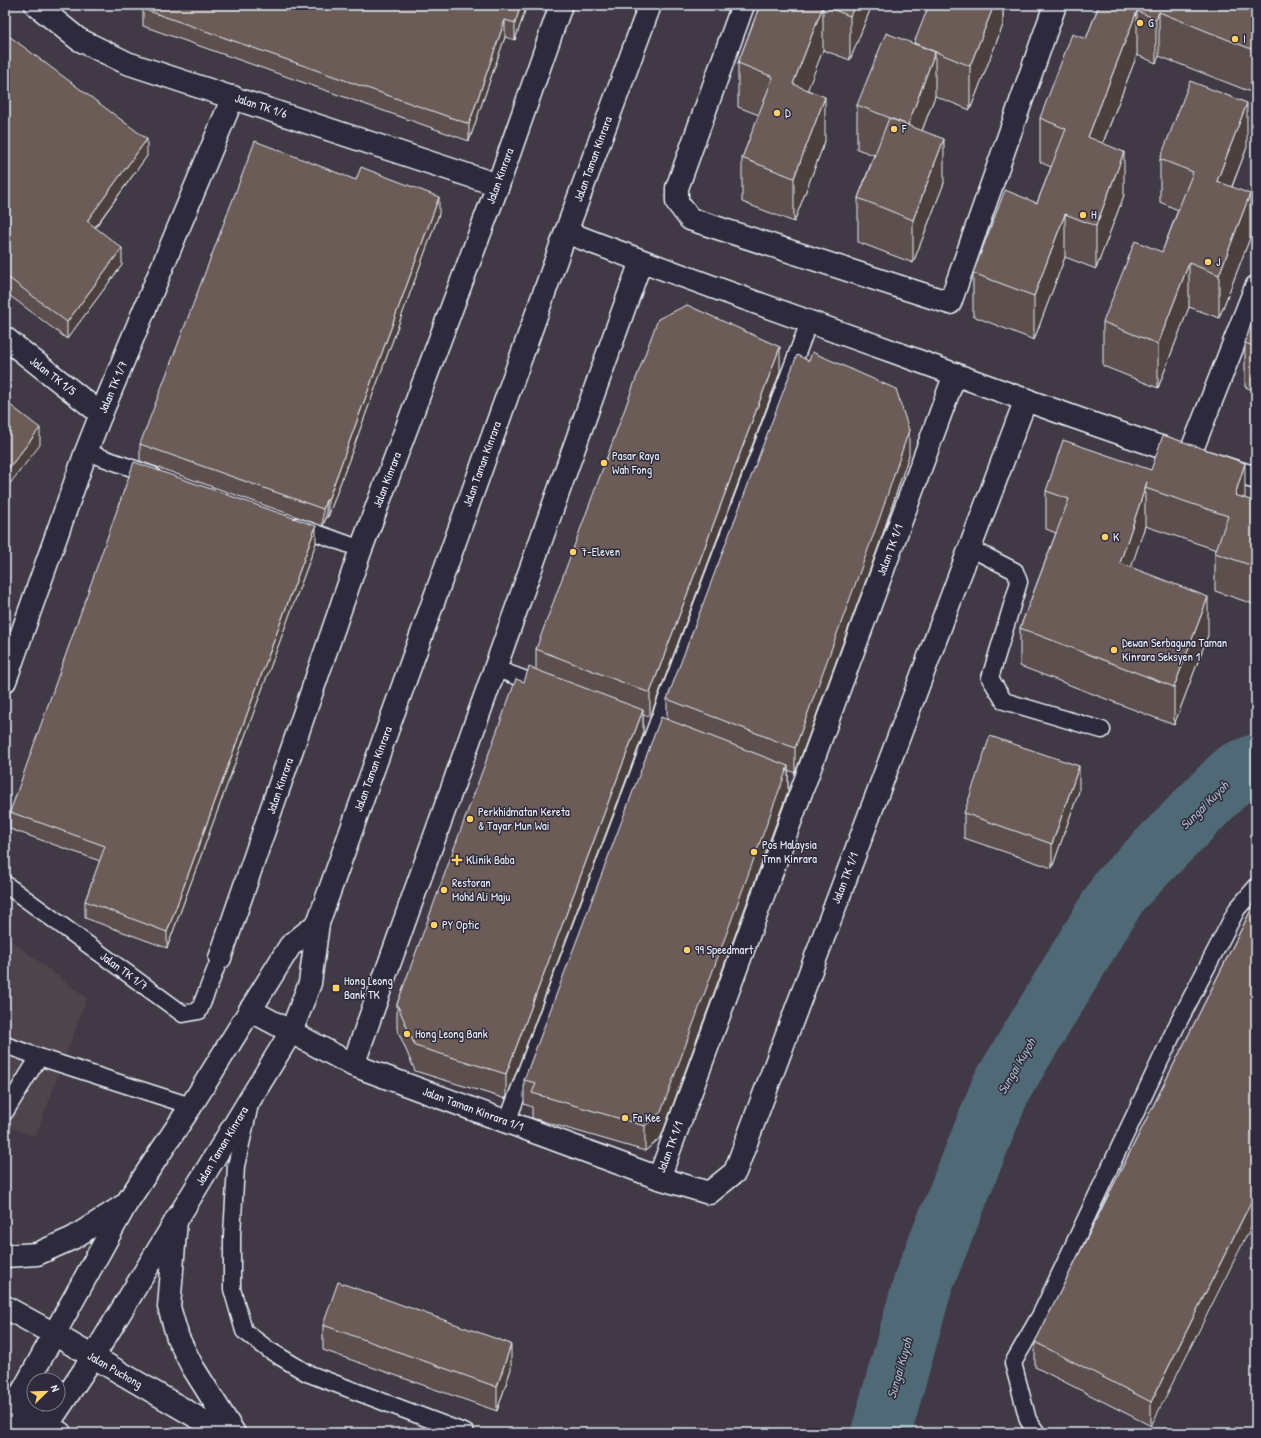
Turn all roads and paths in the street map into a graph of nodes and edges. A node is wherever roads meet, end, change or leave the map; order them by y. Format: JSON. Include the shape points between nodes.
{"nodes":[{"id":1,"x":36,"y":5,"type":"edge"},
{"id":2,"x":561,"y":5,"type":"edge"},
{"id":3,"x":650,"y":5,"type":"edge"},
{"id":4,"x":743,"y":5,"type":"edge"},
{"id":5,"x":1055,"y":5,"type":"edge"},
{"id":6,"x":233,"y":97,"type":"junction"},
{"id":7,"x":498,"y":185,"type":"junction"},
{"id":8,"x":566,"y":232,"type":"junction"},
{"id":9,"x":641,"y":261,"type":"junction"},
{"id":10,"x":1256,"y":288,"type":"edge"},
{"id":11,"x":809,"y":322,"type":"junction"},
{"id":12,"x":5,"y":338,"type":"edge"},
{"id":13,"x":956,"y":374,"type":"junction"},
{"id":14,"x":1026,"y":399,"type":"junction"},
{"id":15,"x":101,"y":414,"type":"junction"},
{"id":16,"x":86,"y":452,"type":"junction"},
{"id":17,"x":1189,"y":457,"type":"junction"},
{"id":18,"x":1256,"y":478,"type":"edge"},
{"id":19,"x":168,"y":480,"type":"edge"},
{"id":20,"x":280,"y":520,"type":"edge"},
{"id":21,"x":361,"y":548,"type":"junction"},
{"id":22,"x":970,"y":548,"type":"junction"},
{"id":23,"x":494,"y":668,"type":"junction"},
{"id":24,"x":5,"y":682,"type":"edge"},
{"id":25,"x":560,"y":693,"type":"edge"},
{"id":26,"x":1102,"y":730,"type":"dead end"},
{"id":27,"x":5,"y":884,"type":"edge"},
{"id":28,"x":1256,"y":887,"type":"edge"},
{"id":29,"x":318,"y":923,"type":"junction"},
{"id":30,"x":220,"y":958,"type":"joint"},
{"id":31,"x":250,"y":1010,"type":"junction"},
{"id":32,"x":291,"y":1032,"type":"junction"},
{"id":33,"x":5,"y":1045,"type":"edge"},
{"id":34,"x":39,"y":1057,"type":"junction"},
{"id":35,"x":353,"y":1065,"type":"junction"},
{"id":36,"x":251,"y":1098,"type":"junction"},
{"id":37,"x":191,"y":1106,"type":"junction"},
{"id":38,"x":5,"y":1112,"type":"edge"},
{"id":39,"x":507,"y":1122,"type":"junction"},
{"id":40,"x":659,"y":1178,"type":"junction"},
{"id":41,"x":126,"y":1204,"type":"junction"},
{"id":42,"x":176,"y":1220,"type":"junction"},
{"id":43,"x":5,"y":1256,"type":"edge"},
{"id":44,"x":5,"y":1307,"type":"edge"},
{"id":45,"x":54,"y":1334,"type":"junction"},
{"id":46,"x":93,"y":1357,"type":"junction"},
{"id":47,"x":9,"y":1405,"type":"edge"},
{"id":48,"x":45,"y":1431,"type":"edge"},
{"id":49,"x":11,"y":1433,"type":"edge"},
{"id":50,"x":224,"y":1433,"type":"edge"},
{"id":51,"x":234,"y":1433,"type":"edge"},
{"id":52,"x":466,"y":1433,"type":"edge"},
{"id":53,"x":1037,"y":1433,"type":"edge"}],
"edges":[{"from":1,"to":6,"type":"street","name":"Jalan TK 1/6","via":[[78,39],[127,63]]},
{"from":2,"to":7,"type":"street","name":"Jalan Kinrara"},
{"from":3,"to":8,"type":"street","name":"Jalan Taman Kinrara"},
{"from":4,"to":5,"type":"street","via":[[677,188],[677,202],[690,219],[950,304]]},
{"from":6,"to":7,"type":"street","name":"Jalan TK 1/6"},
{"from":6,"to":15,"type":"street","name":"Jalan TK 1/7"},
{"from":7,"to":21,"type":"street","name":"Jalan Kinrara"},
{"from":8,"to":9,"type":"street"},
{"from":8,"to":29,"type":"street","name":"Jalan Taman Kinrara"},
{"from":9,"to":11,"type":"street"},
{"from":9,"to":23,"type":"street"},
{"from":10,"to":17,"type":"street"},
{"from":11,"to":13,"type":"street"},
{"from":11,"to":39,"type":"lane"},
{"from":12,"to":15,"type":"street","name":"Jalan TK 1/5"},
{"from":13,"to":14,"type":"street"},
{"from":13,"to":40,"type":"street","name":"Jalan TK 1/1","via":[[795,783]]},
{"from":14,"to":17,"type":"street"},
{"from":14,"to":22,"type":"street","name":"Jalan TK 1/1"},
{"from":15,"to":16,"type":"street","name":"Jalan TK 1/7"},
{"from":16,"to":19,"type":"lane"},
{"from":16,"to":24,"type":"street","name":"Jalan TK 1/7"},
{"from":17,"to":18,"type":"street"},
{"from":20,"to":21,"type":"lane"},
{"from":21,"to":30,"type":"street","name":"Jalan Kinrara"},
{"from":22,"to":26,"type":"lane","via":[[1015,570],[1019,582],[990,678],[1004,701]]},
{"from":22,"to":40,"type":"street","name":"Jalan TK 1/1","via":[[735,1172],[709,1192]]},
{"from":23,"to":25,"type":"lane"},
{"from":23,"to":35,"type":"street"},
{"from":27,"to":30,"type":"lane","name":"Jalan TK 1/7","via":[[183,1014],[199,1011]]},
{"from":28,"to":53,"type":"lane","via":[[1237,909],[1176,1027],[1041,1314],[1013,1363],[1028,1420]]},
{"from":29,"to":31,"type":"street","via":[[290,946]]},
{"from":29,"to":32,"type":"street","name":"Jalan Taman Kinrara","via":[[310,982]]},
{"from":31,"to":32,"type":"street"},
{"from":31,"to":37,"type":"street"},
{"from":32,"to":35,"type":"street","name":"Jalan Taman Kinrara 1/1"},
{"from":32,"to":36,"type":"street","name":"Jalan Taman Kinrara"},
{"from":33,"to":34,"type":"lane"},
{"from":34,"to":37,"type":"lane"},
{"from":34,"to":38,"type":"lane"},
{"from":35,"to":39,"type":"street","name":"Jalan Taman Kinrara 1/1"},
{"from":36,"to":42,"type":"street","name":"Jalan Taman Kinrara"},
{"from":36,"to":52,"type":"lane","via":[[236,1166],[232,1235],[232,1289],[244,1331],[269,1350],[308,1373]]},
{"from":37,"to":41,"type":"street"},
{"from":39,"to":40,"type":"street","name":"Jalan Taman Kinrara 1/1"},
{"from":41,"to":43,"type":"street","via":[[73,1238],[37,1254]]},
{"from":41,"to":45,"type":"street"},
{"from":42,"to":46,"type":"street","name":"Jalan Taman Kinrara"},
{"from":42,"to":51,"type":"street","via":[[169,1307],[178,1338],[192,1366]]},
{"from":44,"to":45,"type":"street","name":"Jalan Puchong"},
{"from":45,"to":46,"type":"street","name":"Jalan Puchong"},
{"from":45,"to":47,"type":"street"},
{"from":46,"to":48,"type":"street","name":"Jalan Taman Kinrara"},
{"from":46,"to":50,"type":"street","name":"Jalan Puchong"},
{"from":47,"to":48,"type":"street"},
{"from":47,"to":49,"type":"street"}]}
